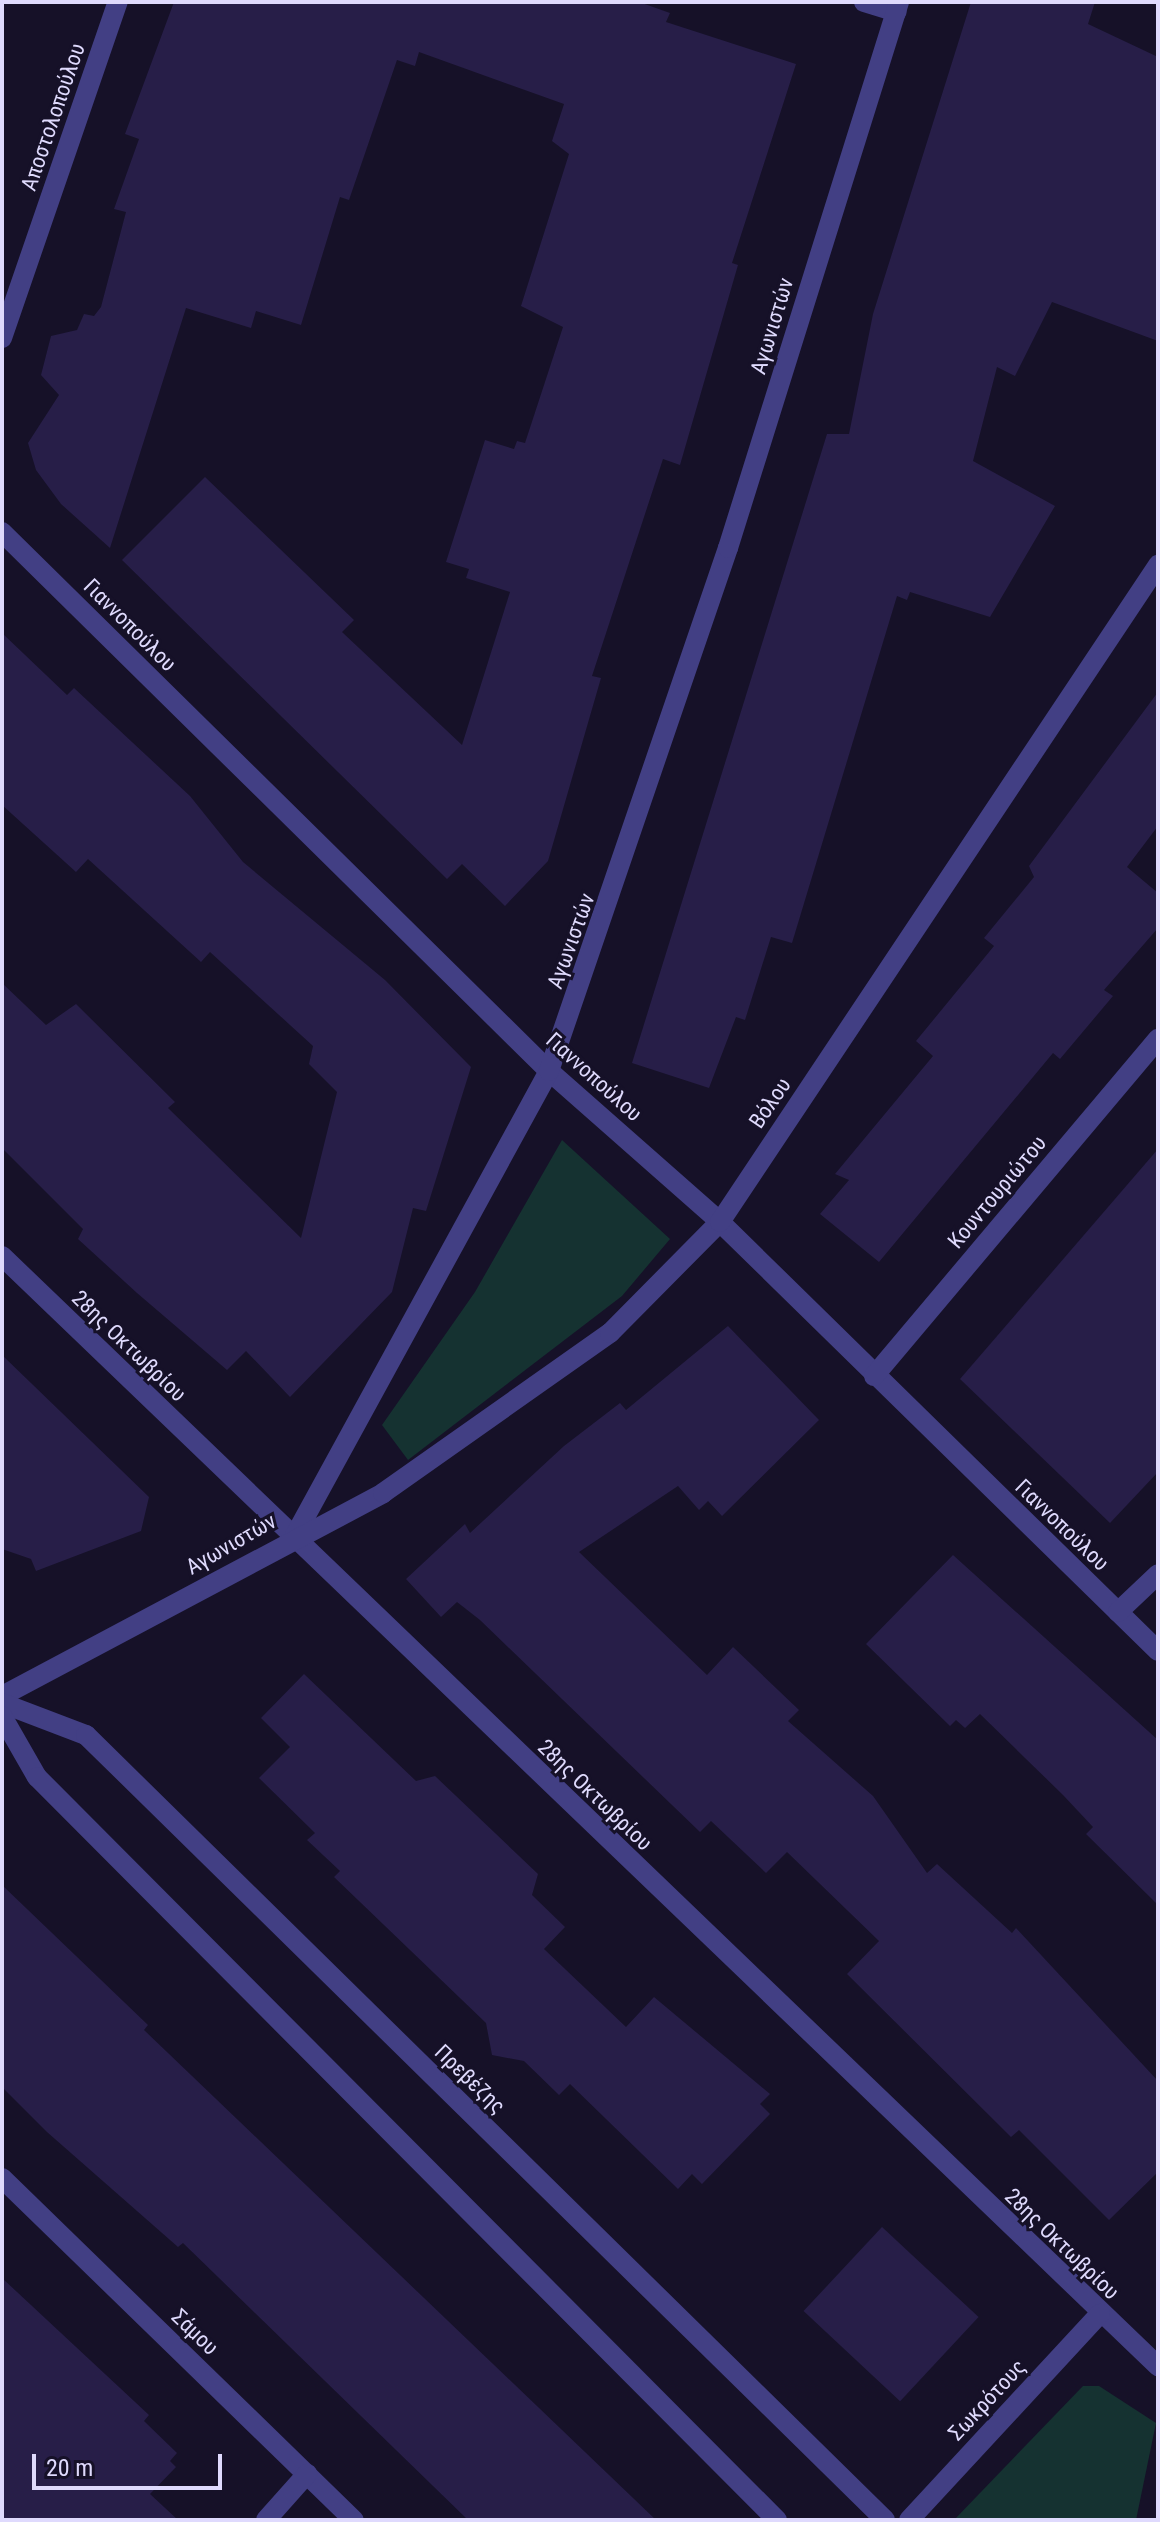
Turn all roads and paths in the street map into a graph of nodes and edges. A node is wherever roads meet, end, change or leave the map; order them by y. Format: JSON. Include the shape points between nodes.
{"nodes":[{"id":1,"x":118,"y":2,"type":"edge"},
{"id":2,"x":864,"y":2,"type":"edge"},
{"id":3,"x":897,"y":7,"type":"edge"},
{"id":4,"x":2,"y":338,"type":"edge"},
{"id":5,"x":2,"y":532,"type":"edge"},
{"id":6,"x":1158,"y":565,"type":"edge"},
{"id":7,"x":1158,"y":1039,"type":"edge"},
{"id":8,"x":549,"y":1071,"type":"junction"},
{"id":9,"x":720,"y":1222,"type":"junction"},
{"id":10,"x":2,"y":1256,"type":"edge"},
{"id":11,"x":874,"y":1376,"type":"junction"},
{"id":12,"x":293,"y":1539,"type":"junction"},
{"id":13,"x":1158,"y":1574,"type":"edge"},
{"id":14,"x":1118,"y":1612,"type":"junction"},
{"id":15,"x":1158,"y":1651,"type":"edge"},
{"id":16,"x":2,"y":1696,"type":"edge"},
{"id":17,"x":2,"y":1703,"type":"edge"},
{"id":18,"x":2,"y":1716,"type":"edge"},
{"id":19,"x":2,"y":2178,"type":"edge"},
{"id":20,"x":1100,"y":2314,"type":"junction"},
{"id":21,"x":1158,"y":2366,"type":"edge"},
{"id":22,"x":307,"y":2474,"type":"junction"},
{"id":23,"x":266,"y":2520,"type":"edge"},
{"id":24,"x":354,"y":2520,"type":"edge"},
{"id":25,"x":777,"y":2520,"type":"edge"},
{"id":26,"x":885,"y":2520,"type":"edge"},
{"id":27,"x":909,"y":2520,"type":"edge"}],
"edges":[{"from":1,"to":4,"type":"street","name":"Αποστολοπούλου"},
{"from":2,"to":3,"type":"street"},
{"from":3,"to":8,"type":"street","name":"Αγωνιστών","via":[[723,563]]},
{"from":5,"to":8,"type":"street","name":"Γιαννοπούλου"},
{"from":6,"to":9,"type":"street","name":"Βόλου"},
{"from":7,"to":11,"type":"street","name":"Κουντουριώτου"},
{"from":8,"to":9,"type":"street","name":"Γιαννοπούλου"},
{"from":8,"to":12,"type":"street","name":"Αγωνιστών"},
{"from":9,"to":11,"type":"street","name":"Γιαννοπούλου"},
{"from":9,"to":12,"type":"street","name":"Βόλου","via":[[610,1333],[383,1493]]},
{"from":10,"to":12,"type":"street","name":"28ης Οκτωβρίου"},
{"from":11,"to":14,"type":"street","name":"Γιαννοπούλου"},
{"from":12,"to":16,"type":"street","name":"Αγωνιστών"},
{"from":12,"to":20,"type":"street","name":"28ης Οκτωβρίου"},
{"from":13,"to":14,"type":"street"},
{"from":14,"to":15,"type":"street","name":"Γιαννοπούλου"},
{"from":17,"to":26,"type":"street","name":"Πρεβέζης","via":[[86,1735]]},
{"from":18,"to":25,"type":"street","via":[[37,1777]]},
{"from":19,"to":22,"type":"street","name":"Σάμου"},
{"from":20,"to":21,"type":"street","name":"28ης Οκτωβρίου"},
{"from":20,"to":27,"type":"street","name":"Σωκρότους"},
{"from":22,"to":23,"type":"street"},
{"from":22,"to":24,"type":"street","name":"Σάμου"}]}
